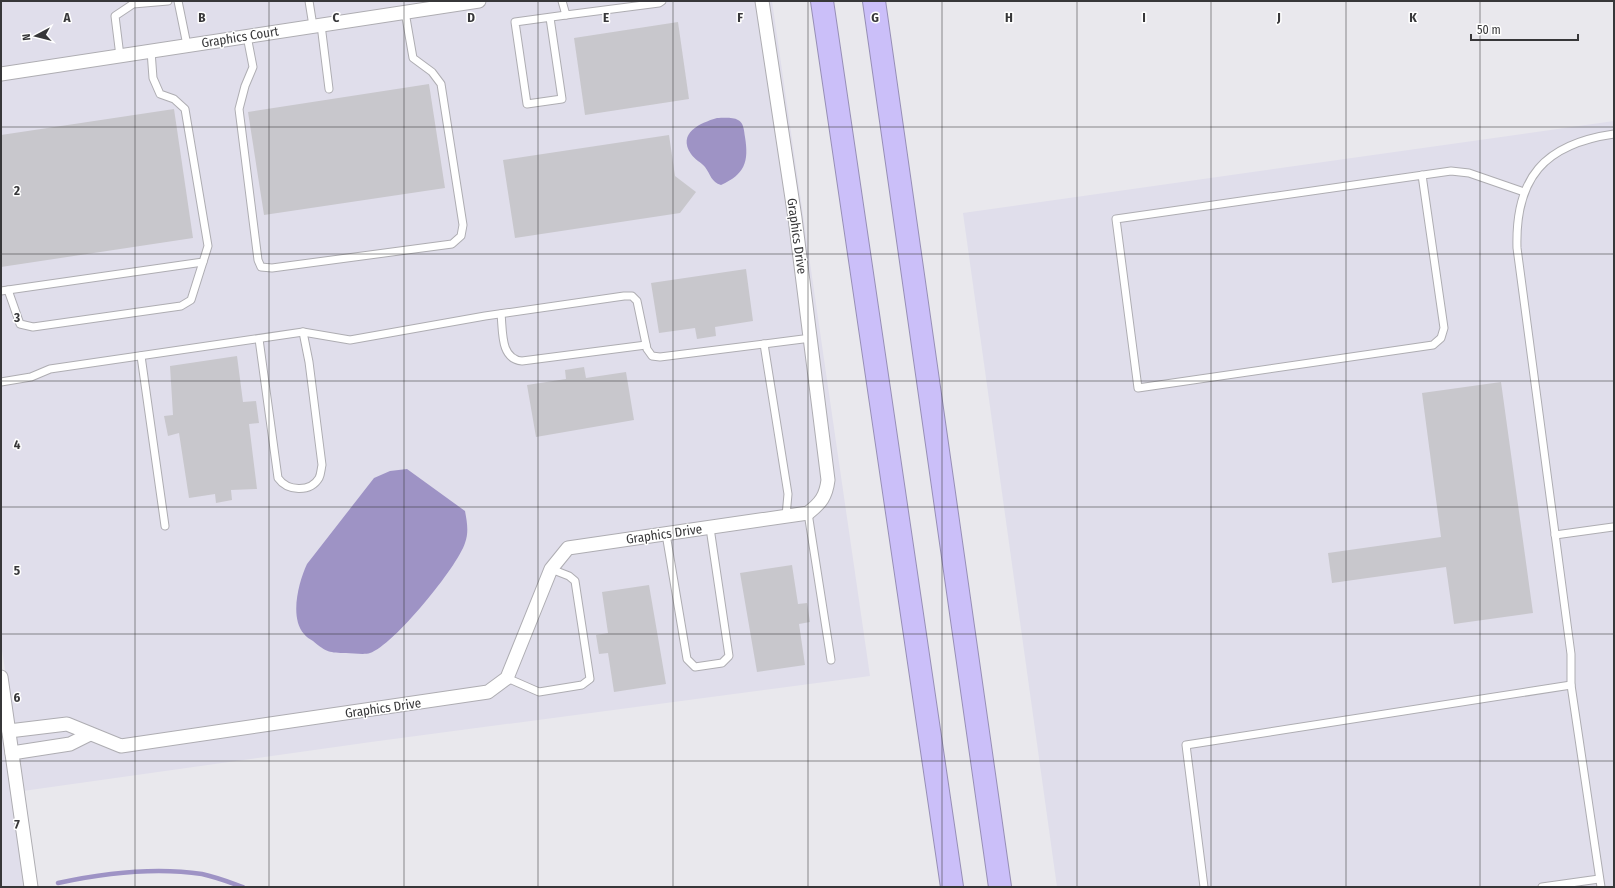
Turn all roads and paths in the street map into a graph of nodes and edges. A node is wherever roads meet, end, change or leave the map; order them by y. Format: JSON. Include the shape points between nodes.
{"nodes":[{"id":1,"x":168,"y":1,"type":"edge"},
{"id":2,"x":178,"y":1,"type":"edge"},
{"id":3,"x":309,"y":1,"type":"edge"},
{"id":4,"x":479,"y":1,"type":"edge"},
{"id":5,"x":562,"y":1,"type":"edge"},
{"id":6,"x":662,"y":1,"type":"edge"},
{"id":7,"x":762,"y":1,"type":"edge"},
{"id":8,"x":822,"y":1,"type":"edge"},
{"id":9,"x":874,"y":1,"type":"edge"},
{"id":10,"x":405,"y":12,"type":"junction"},
{"id":11,"x":566,"y":15,"type":"junction"},
{"id":12,"x":550,"y":18,"type":"junction"},
{"id":13,"x":317,"y":25,"type":"junction"},
{"id":14,"x":247,"y":36,"type":"junction"},
{"id":15,"x":187,"y":45,"type":"junction"},
{"id":16,"x":152,"y":51,"type":"junction"},
{"id":17,"x":120,"y":56,"type":"junction"},
{"id":18,"x":1,"y":74,"type":"edge"},
{"id":19,"x":329,"y":89,"type":"dead end"},
{"id":20,"x":1614,"y":134,"type":"edge"},
{"id":21,"x":1422,"y":175,"type":"junction"},
{"id":22,"x":1524,"y":192,"type":"junction"},
{"id":23,"x":203,"y":262,"type":"junction"},
{"id":24,"x":5,"y":291,"type":"edge"},
{"id":25,"x":501,"y":314,"type":"junction"},
{"id":26,"x":303,"y":332,"type":"junction"},
{"id":27,"x":259,"y":338,"type":"junction"},
{"id":28,"x":811,"y":338,"type":"junction"},
{"id":29,"x":764,"y":344,"type":"junction"},
{"id":30,"x":646,"y":345,"type":"junction"},
{"id":31,"x":141,"y":356,"type":"junction"},
{"id":32,"x":1,"y":382,"type":"edge"},
{"id":33,"x":808,"y":513,"type":"junction"},
{"id":34,"x":786,"y":516,"type":"junction"},
{"id":35,"x":165,"y":526,"type":"dead end"},
{"id":36,"x":1613,"y":527,"type":"edge"},
{"id":37,"x":710,"y":528,"type":"junction"},
{"id":38,"x":666,"y":534,"type":"junction"},
{"id":39,"x":1555,"y":535,"type":"junction"},
{"id":40,"x":551,"y":569,"type":"junction"},
{"id":41,"x":830,"y":660,"type":"dead end"},
{"id":42,"x":1,"y":677,"type":"edge"},
{"id":43,"x":507,"y":678,"type":"junction"},
{"id":44,"x":1571,"y":685,"type":"junction"},
{"id":45,"x":9,"y":731,"type":"junction"},
{"id":46,"x":90,"y":734,"type":"junction"},
{"id":47,"x":12,"y":753,"type":"junction"},
{"id":48,"x":1599,"y":879,"type":"junction"},
{"id":49,"x":31,"y":887,"type":"edge"},
{"id":50,"x":952,"y":887,"type":"edge"},
{"id":51,"x":1000,"y":887,"type":"edge"},
{"id":52,"x":1204,"y":887,"type":"edge"},
{"id":53,"x":1542,"y":887,"type":"edge"},
{"id":54,"x":1601,"y":887,"type":"edge"}],
"edges":[{"from":1,"to":17,"type":"lane","via":[[133,4],[114,16]]},
{"from":2,"to":15,"type":"lane"},
{"from":3,"to":13,"type":"lane"},
{"from":4,"to":10,"type":"street","name":"Graphics Court"},
{"from":5,"to":11,"type":"lane"},
{"from":6,"to":11,"type":"lane"},
{"from":7,"to":28,"type":"street","name":"Graphics Drive"},
{"from":8,"to":50,"type":"highway"},
{"from":9,"to":51,"type":"highway"},
{"from":10,"to":13,"type":"street","name":"Graphics Court"},
{"from":10,"to":14,"type":"lane","via":[[412,58],[432,72],[441,84],[463,225],[461,236],[452,244],[272,268],[261,267],[258,260],[239,109],[253,68]]},
{"from":11,"to":12,"type":"lane"},
{"from":12,"to":12,"type":"lane","via":[[516,22],[527,104],[562,98]]},
{"from":13,"to":14,"type":"street","name":"Graphics Court"},
{"from":13,"to":19,"type":"lane"},
{"from":14,"to":15,"type":"street","name":"Graphics Court"},
{"from":15,"to":16,"type":"street","name":"Graphics Court"},
{"from":16,"to":17,"type":"street","name":"Graphics Court"},
{"from":16,"to":23,"type":"lane","via":[[153,78],[160,94],[174,99],[185,109],[208,246]]},
{"from":17,"to":18,"type":"street","name":"Graphics Court"},
{"from":20,"to":22,"type":"lane","via":[[1579,142],[1555,153],[1537,169]]},
{"from":21,"to":21,"type":"lane","via":[[1444,328],[1441,338],[1433,345],[1138,388],[1116,219]]},
{"from":21,"to":22,"type":"lane","via":[[1451,170],[1469,173]]},
{"from":22,"to":39,"type":"lane","via":[[1516,225],[1517,248]]},
{"from":23,"to":24,"type":"lane"},
{"from":23,"to":24,"type":"lane","via":[[190,300],[181,306],[33,327],[20,324]]},
{"from":25,"to":26,"type":"lane","via":[[350,340]]},
{"from":25,"to":30,"type":"lane","via":[[504,342],[508,356],[514,360]]},
{"from":25,"to":30,"type":"lane","via":[[608,297],[632,296],[637,301]]},
{"from":26,"to":27,"type":"lane"},
{"from":26,"to":27,"type":"lane","via":[[322,465],[319,477],[312,486],[298,489],[289,488],[278,478]]},
{"from":27,"to":31,"type":"lane"},
{"from":28,"to":29,"type":"lane"},
{"from":28,"to":33,"type":"street","name":"Graphics Drive","via":[[828,480],[824,499]]},
{"from":29,"to":30,"type":"lane","via":[[660,357],[652,356]]},
{"from":29,"to":34,"type":"lane","via":[[788,494]]},
{"from":31,"to":32,"type":"lane","via":[[50,369],[31,377]]},
{"from":31,"to":35,"type":"lane"},
{"from":33,"to":34,"type":"street","name":"Graphics Drive"},
{"from":33,"to":41,"type":"lane"},
{"from":34,"to":37,"type":"street","name":"Graphics Drive"},
{"from":36,"to":39,"type":"lane"},
{"from":37,"to":38,"type":"street","name":"Graphics Drive"},
{"from":37,"to":38,"type":"lane","via":[[729,656],[722,663],[694,667],[687,659]]},
{"from":38,"to":40,"type":"street","name":"Graphics Drive","via":[[568,548]]},
{"from":39,"to":44,"type":"lane","via":[[1570,654]]},
{"from":40,"to":43,"type":"street","name":"Graphics Drive"},
{"from":40,"to":43,"type":"lane","via":[[570,576],[575,581],[590,679],[582,685],[539,692]]},
{"from":42,"to":45,"type":"street"},
{"from":43,"to":46,"type":"street","name":"Graphics Drive","via":[[488,692],[121,746]]},
{"from":44,"to":48,"type":"lane"},
{"from":44,"to":52,"type":"lane","via":[[1186,745]]},
{"from":45,"to":46,"type":"street","name":"Graphics Drive","via":[[67,724]]},
{"from":45,"to":47,"type":"street"},
{"from":46,"to":47,"type":"street","via":[[70,744]]},
{"from":47,"to":49,"type":"street"},
{"from":48,"to":53,"type":"lane"},
{"from":48,"to":54,"type":"lane"}]}
